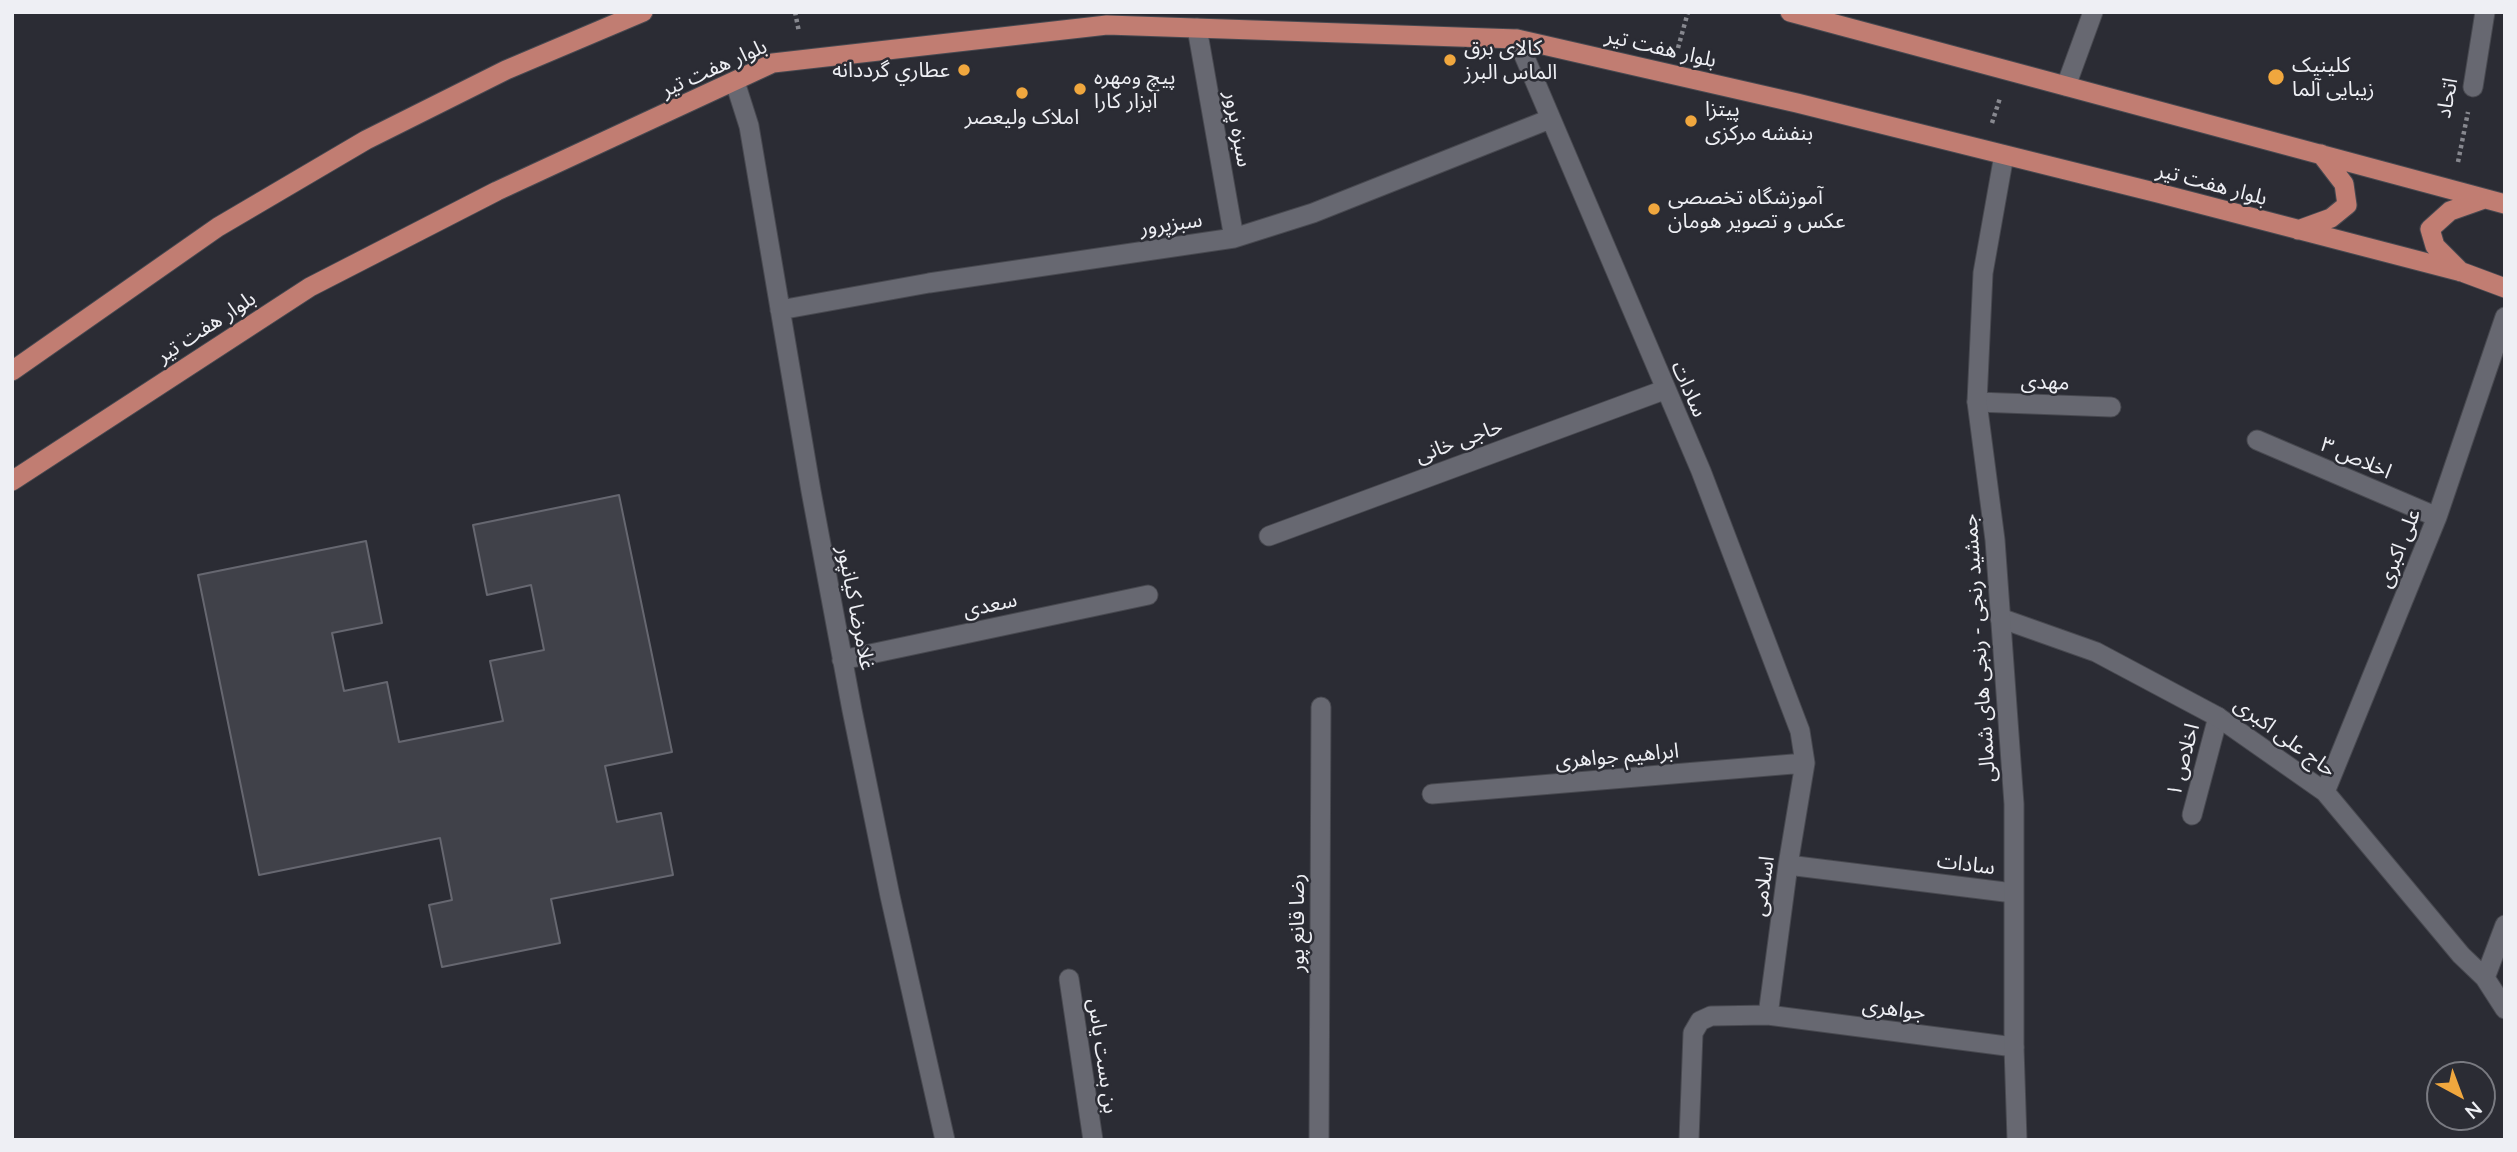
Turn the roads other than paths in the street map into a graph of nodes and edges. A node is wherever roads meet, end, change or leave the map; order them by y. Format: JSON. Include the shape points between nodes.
{"nodes":[{"id":1,"x":643,"y":12,"type":"edge"},
{"id":2,"x":1790,"y":12,"type":"edge"},
{"id":3,"x":2093,"y":12,"type":"edge"},
{"id":4,"x":2484,"y":12,"type":"edge"},
{"id":5,"x":1832,"y":19,"type":"edge"},
{"id":6,"x":1197,"y":28,"type":"junction"},
{"id":7,"x":1517,"y":39,"type":"junction"},
{"id":8,"x":735,"y":82,"type":"junction"},
{"id":9,"x":2066,"y":86,"type":"junction"},
{"id":10,"x":2473,"y":87,"type":"road end"},
{"id":11,"x":1550,"y":119,"type":"junction"},
{"id":12,"x":2321,"y":154,"type":"junction"},
{"id":13,"x":2004,"y":155,"type":"junction"},
{"id":14,"x":2485,"y":199,"type":"junction"},
{"id":15,"x":2505,"y":204,"type":"edge"},
{"id":16,"x":2298,"y":230,"type":"junction"},
{"id":17,"x":1234,"y":238,"type":"junction"},
{"id":18,"x":2462,"y":272,"type":"junction"},
{"id":19,"x":2505,"y":288,"type":"edge"},
{"id":20,"x":780,"y":310,"type":"junction"},
{"id":21,"x":2505,"y":317,"type":"edge"},
{"id":22,"x":12,"y":371,"type":"edge"},
{"id":23,"x":1664,"y":390,"type":"junction"},
{"id":24,"x":1977,"y":402,"type":"junction"},
{"id":25,"x":2111,"y":407,"type":"dead end"},
{"id":26,"x":2257,"y":440,"type":"dead end"},
{"id":27,"x":12,"y":481,"type":"edge"},
{"id":28,"x":2437,"y":517,"type":"junction"},
{"id":29,"x":1269,"y":536,"type":"dead end"},
{"id":30,"x":1148,"y":595,"type":"dead end"},
{"id":31,"x":2000,"y":618,"type":"junction"},
{"id":32,"x":842,"y":660,"type":"junction"},
{"id":33,"x":1321,"y":707,"type":"dead end"},
{"id":34,"x":2218,"y":717,"type":"junction"},
{"id":35,"x":1805,"y":763,"type":"junction"},
{"id":36,"x":2325,"y":792,"type":"junction"},
{"id":37,"x":1432,"y":794,"type":"dead end"},
{"id":38,"x":2192,"y":815,"type":"dead end"},
{"id":39,"x":1788,"y":865,"type":"junction"},
{"id":40,"x":2013,"y":893,"type":"junction"},
{"id":41,"x":2505,"y":925,"type":"edge"},
{"id":42,"x":2485,"y":978,"type":"junction"},
{"id":43,"x":1069,"y":979,"type":"dead end"},
{"id":44,"x":2505,"y":1009,"type":"edge"},
{"id":45,"x":1768,"y":1015,"type":"junction"},
{"id":46,"x":2014,"y":1047,"type":"junction"},
{"id":47,"x":945,"y":1140,"type":"edge"},
{"id":48,"x":1093,"y":1140,"type":"edge"},
{"id":49,"x":1319,"y":1140,"type":"edge"},
{"id":50,"x":1689,"y":1140,"type":"edge"},
{"id":51,"x":2017,"y":1140,"type":"edge"}],
"edges":[{"from":1,"to":22,"type":"main road","via":[[506,70],[366,140],[218,227]]},
{"from":2,"to":5,"type":"main road"},
{"from":3,"to":9,"type":"street"},
{"from":4,"to":10,"type":"street","name":"اتحاد"},
{"from":5,"to":9,"type":"main road"},
{"from":6,"to":7,"type":"main road","name":"بلوار هفت تیر"},
{"from":6,"to":8,"type":"main road","name":"بلوار هفت تیر","via":[[1107,24],[773,63]]},
{"from":6,"to":17,"type":"street","name":"سبزه پرور"},
{"from":7,"to":11,"type":"street","name":"سادات"},
{"from":7,"to":13,"type":"main road","name":"بلوار هفت تیر"},
{"from":8,"to":20,"type":"street","name":"غلامرضا کیانپور","via":[[749,126]]},
{"from":8,"to":27,"type":"main road","name":"بلوار هفت تیر","via":[[497,191],[310,288]]},
{"from":9,"to":12,"type":"main road"},
{"from":11,"to":17,"type":"street","name":"سبزپرور","via":[[1313,213]]},
{"from":11,"to":23,"type":"street","name":"سادات"},
{"from":12,"to":14,"type":"main road"},
{"from":12,"to":16,"type":"main road","via":[[2344,184],[2347,205],[2332,218]]},
{"from":13,"to":16,"type":"main road","name":"بلوار هفت تیر"},
{"from":13,"to":24,"type":"street","name":"جمشید رنجی - رنجی های شمالی","via":[[1983,273]]},
{"from":14,"to":15,"type":"main road"},
{"from":14,"to":18,"type":"main road","via":[[2451,211],[2430,229],[2435,246]]},
{"from":16,"to":18,"type":"main road","name":"بلوار هفت تیر"},
{"from":17,"to":20,"type":"street","name":"سبزپرور"},
{"from":18,"to":19,"type":"main road","name":"بلوار هفت تیر"},
{"from":20,"to":32,"type":"street","name":"غلامرضا کیانپور"},
{"from":21,"to":28,"type":"street","name":"علی اکبری"},
{"from":23,"to":29,"type":"street","name":"حاجی خانی"},
{"from":23,"to":35,"type":"street","name":"سادات","via":[[1701,471],[1800,731]]},
{"from":24,"to":25,"type":"street","name":"مهدی"},
{"from":24,"to":31,"type":"street","name":"جمشید رنجی - رنجی های شمالی"},
{"from":26,"to":28,"type":"street","name":"اخلاص ۳"},
{"from":28,"to":36,"type":"street","name":"علی اکبری"},
{"from":30,"to":32,"type":"street","name":"سعدی"},
{"from":31,"to":34,"type":"street","name":"حاج علی اکبری","via":[[2096,652]]},
{"from":31,"to":40,"type":"street","name":"جمشید رنجی - رنجی های شمالی","via":[[2014,804]]},
{"from":32,"to":47,"type":"street","name":"غلامرضا کیانپور"},
{"from":33,"to":49,"type":"street","name":"رضا قانع پور"},
{"from":34,"to":36,"type":"street","name":"حاج علی اکبری"},
{"from":34,"to":38,"type":"street","name":"اخلاص ۱"},
{"from":35,"to":37,"type":"street","name":"ابراهیم جواهری"},
{"from":35,"to":39,"type":"street","name":"اسلامی"},
{"from":36,"to":42,"type":"street","name":"حاج علی اکبری"},
{"from":39,"to":40,"type":"street","name":"سادات"},
{"from":39,"to":45,"type":"street","name":"اسلامی"},
{"from":40,"to":46,"type":"street","name":"جمشید رنجی - رنجی های شمالی"},
{"from":41,"to":42,"type":"street"},
{"from":42,"to":44,"type":"street","name":"حاج علی اکبری"},
{"from":43,"to":48,"type":"street","name":"بن بست یاس"},
{"from":45,"to":46,"type":"street","name":"جواهری"},
{"from":45,"to":50,"type":"street","name":"جواهری","via":[[1711,1016],[1700,1021],[1693,1033]]},
{"from":46,"to":51,"type":"street","name":"جمشید رنجی - رنجی های شمالی"}]}
